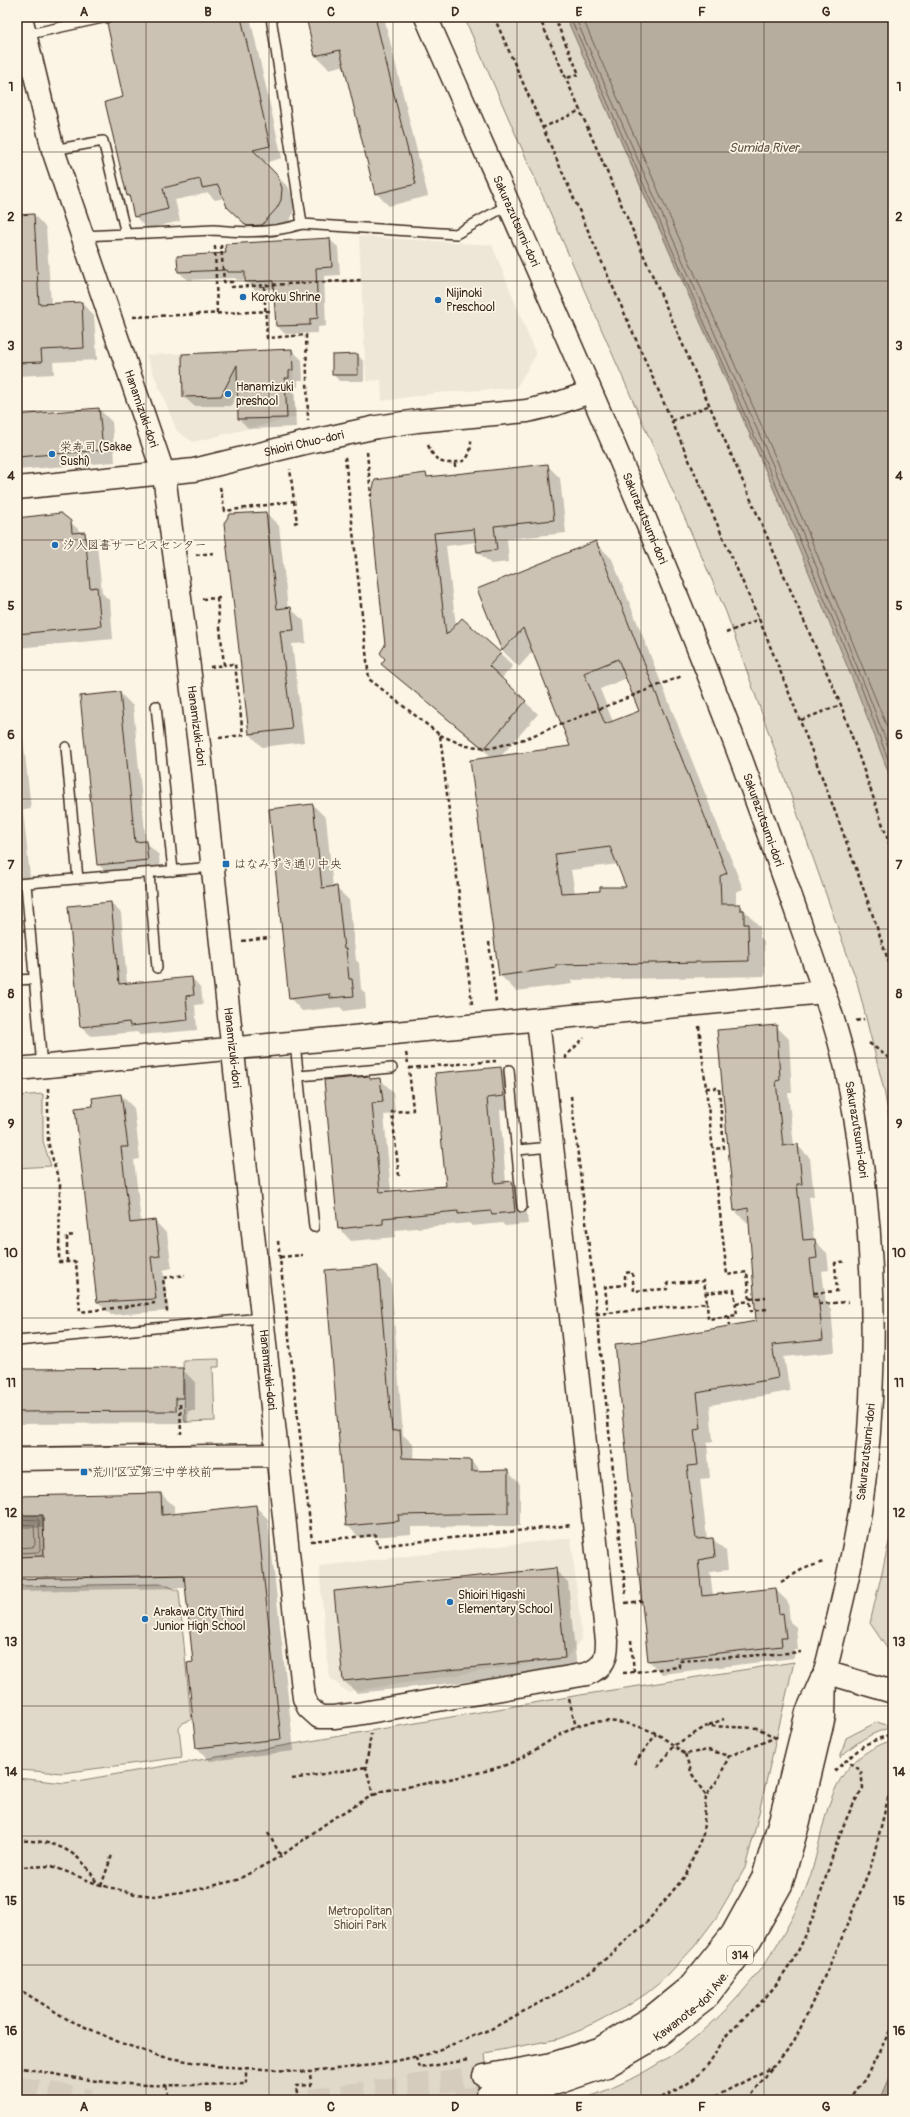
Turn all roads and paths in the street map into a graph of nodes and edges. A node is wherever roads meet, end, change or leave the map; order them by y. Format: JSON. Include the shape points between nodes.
{"nodes":[{"id":1,"x":107,"y":17,"type":"edge"},
{"id":2,"x":271,"y":17,"type":"edge"},
{"id":3,"x":426,"y":17,"type":"edge"},
{"id":4,"x":494,"y":17,"type":"edge"},
{"id":5,"x":539,"y":17,"type":"edge"},
{"id":6,"x":554,"y":17,"type":"edge"},
{"id":7,"x":23,"y":26,"type":"edge"},
{"id":8,"x":567,"y":78,"type":"junction"},
{"id":9,"x":581,"y":110,"type":"junction"},
{"id":10,"x":542,"y":128,"type":"junction"},
{"id":11,"x":53,"y":150,"type":"junction"},
{"id":12,"x":508,"y":205,"type":"junction"},
{"id":13,"x":302,"y":224,"type":"junction"},
{"id":14,"x":126,"y":234,"type":"junction"},
{"id":15,"x":82,"y":236,"type":"junction"},
{"id":16,"x":362,"y":280,"type":"dead end"},
{"id":17,"x":264,"y":286,"type":"junction"},
{"id":18,"x":264,"y":311,"type":"junction"},
{"id":19,"x":272,"y":311,"type":"dead end"},
{"id":20,"x":217,"y":313,"type":"junction"},
{"id":21,"x":128,"y":318,"type":"dead end"},
{"id":22,"x":590,"y":392,"type":"junction"},
{"id":23,"x":710,"y":405,"type":"junction"},
{"id":24,"x":308,"y":421,"type":"dead end"},
{"id":25,"x":672,"y":421,"type":"junction"},
{"id":26,"x":471,"y":440,"type":"dead end"},
{"id":27,"x":428,"y":444,"type":"dead end"},
{"id":28,"x":367,"y":452,"type":"dead end"},
{"id":29,"x":345,"y":456,"type":"dead end"},
{"id":30,"x":455,"y":463,"type":"junction"},
{"id":31,"x":455,"y":468,"type":"dead end"},
{"id":32,"x":289,"y":469,"type":"dead end"},
{"id":33,"x":164,"y":475,"type":"junction"},
{"id":34,"x":220,"y":487,"type":"dead end"},
{"id":35,"x":17,"y":488,"type":"edge"},
{"id":36,"x":371,"y":496,"type":"dead end"},
{"id":37,"x":294,"y":501,"type":"junction"},
{"id":38,"x":294,"y":523,"type":"dead end"},
{"id":39,"x":215,"y":553,"type":"dead end"},
{"id":40,"x":192,"y":556,"type":"dead end"},
{"id":41,"x":198,"y":600,"type":"dead end"},
{"id":42,"x":759,"y":619,"type":"junction"},
{"id":43,"x":726,"y":633,"type":"dead end"},
{"id":44,"x":224,"y":665,"type":"junction"},
{"id":45,"x":206,"y":667,"type":"dead end"},
{"id":46,"x":682,"y":676,"type":"dead end"},
{"id":47,"x":841,"y":705,"type":"junction"},
{"id":48,"x":156,"y":706,"type":"dead end"},
{"id":49,"x":801,"y":720,"type":"junction"},
{"id":50,"x":440,"y":735,"type":"junction"},
{"id":51,"x":215,"y":739,"type":"dead end"},
{"id":52,"x":66,"y":747,"type":"dead end"},
{"id":53,"x":893,"y":854,"type":"edge"},
{"id":54,"x":213,"y":867,"type":"junction"},
{"id":55,"x":173,"y":871,"type":"junction"},
{"id":56,"x":149,"y":873,"type":"junction"},
{"id":57,"x":78,"y":879,"type":"junction"},
{"id":58,"x":21,"y":884,"type":"edge"},
{"id":59,"x":270,"y":938,"type":"dead end"},
{"id":60,"x":238,"y":942,"type":"dead end"},
{"id":61,"x":489,"y":942,"type":"dead end"},
{"id":62,"x":157,"y":968,"type":"dead end"},
{"id":63,"x":893,"y":975,"type":"edge"},
{"id":64,"x":34,"y":979,"type":"junction"},
{"id":65,"x":17,"y":980,"type":"edge"},
{"id":66,"x":824,"y":992,"type":"junction"},
{"id":67,"x":496,"y":1008,"type":"dead end"},
{"id":68,"x":473,"y":1011,"type":"dead end"},
{"id":69,"x":698,"y":1019,"type":"dead end"},
{"id":70,"x":538,"y":1020,"type":"junction"},
{"id":71,"x":591,"y":1037,"type":"dead end"},
{"id":72,"x":295,"y":1042,"type":"junction"},
{"id":73,"x":869,"y":1043,"type":"dead end"},
{"id":74,"x":233,"y":1048,"type":"junction"},
{"id":75,"x":406,"y":1052,"type":"dead end"},
{"id":76,"x":893,"y":1061,"type":"edge"},
{"id":77,"x":567,"y":1064,"type":"dead end"},
{"id":78,"x":392,"y":1068,"type":"dead end"},
{"id":79,"x":409,"y":1068,"type":"junction"},
{"id":80,"x":17,"y":1069,"type":"edge"},
{"id":81,"x":509,"y":1070,"type":"joint"},
{"id":82,"x":45,"y":1075,"type":"junction"},
{"id":83,"x":299,"y":1076,"type":"junction"},
{"id":84,"x":706,"y":1088,"type":"junction"},
{"id":85,"x":570,"y":1095,"type":"dead end"},
{"id":86,"x":552,"y":1147,"type":"junction"},
{"id":87,"x":713,"y":1149,"type":"junction"},
{"id":88,"x":517,"y":1150,"type":"junction"},
{"id":89,"x":399,"y":1176,"type":"dead end"},
{"id":90,"x":522,"y":1207,"type":"dead end"},
{"id":91,"x":314,"y":1227,"type":"dead end"},
{"id":92,"x":76,"y":1235,"type":"dead end"},
{"id":93,"x":278,"y":1241,"type":"dead end"},
{"id":94,"x":303,"y":1255,"type":"dead end"},
{"id":95,"x":280,"y":1257,"type":"junction"},
{"id":96,"x":846,"y":1261,"type":"dead end"},
{"id":97,"x":67,"y":1262,"type":"junction"},
{"id":98,"x":185,"y":1276,"type":"dead end"},
{"id":99,"x":705,"y":1293,"type":"junction"},
{"id":100,"x":814,"y":1293,"type":"dead end"},
{"id":101,"x":766,"y":1297,"type":"dead end"},
{"id":102,"x":750,"y":1300,"type":"junction"},
{"id":103,"x":848,"y":1302,"type":"dead end"},
{"id":104,"x":155,"y":1303,"type":"dead end"},
{"id":105,"x":707,"y":1303,"type":"junction"},
{"id":106,"x":736,"y":1303,"type":"junction"},
{"id":107,"x":819,"y":1304,"type":"dead end"},
{"id":108,"x":767,"y":1309,"type":"dead end"},
{"id":109,"x":608,"y":1313,"type":"junction"},
{"id":110,"x":597,"y":1314,"type":"junction"},
{"id":111,"x":592,"y":1315,"type":"dead end"},
{"id":112,"x":729,"y":1316,"type":"junction"},
{"id":113,"x":261,"y":1318,"type":"junction"},
{"id":114,"x":168,"y":1326,"type":"junction"},
{"id":115,"x":730,"y":1326,"type":"dead end"},
{"id":116,"x":17,"y":1341,"type":"edge"},
{"id":117,"x":180,"y":1404,"type":"dead end"},
{"id":118,"x":181,"y":1437,"type":"dead end"},
{"id":119,"x":277,"y":1455,"type":"junction"},
{"id":120,"x":17,"y":1460,"type":"edge"},
{"id":121,"x":576,"y":1525,"type":"dead end"},
{"id":122,"x":312,"y":1541,"type":"junction"},
{"id":123,"x":305,"y":1542,"type":"dead end"},
{"id":124,"x":824,"y":1562,"type":"dead end"},
{"id":125,"x":781,"y":1582,"type":"dead end"},
{"id":126,"x":642,"y":1601,"type":"dead end"},
{"id":127,"x":627,"y":1603,"type":"junction"},
{"id":128,"x":622,"y":1604,"type":"dead end"},
{"id":129,"x":628,"y":1611,"type":"dead end"},
{"id":130,"x":630,"y":1634,"type":"dead end"},
{"id":131,"x":801,"y":1652,"type":"dead end"},
{"id":132,"x":634,"y":1672,"type":"junction"},
{"id":133,"x":825,"y":1672,"type":"junction"},
{"id":134,"x":622,"y":1673,"type":"dead end"},
{"id":135,"x":893,"y":1692,"type":"edge"},
{"id":136,"x":569,"y":1694,"type":"dead end"},
{"id":137,"x":724,"y":1719,"type":"dead end"},
{"id":138,"x":707,"y":1726,"type":"junction"},
{"id":139,"x":576,"y":1727,"type":"junction"},
{"id":140,"x":369,"y":1728,"type":"dead end"},
{"id":141,"x":893,"y":1733,"type":"edge"},
{"id":142,"x":656,"y":1734,"type":"junction"},
{"id":143,"x":781,"y":1734,"type":"dead end"},
{"id":144,"x":774,"y":1738,"type":"junction"},
{"id":145,"x":673,"y":1746,"type":"junction"},
{"id":146,"x":685,"y":1754,"type":"junction"},
{"id":147,"x":729,"y":1756,"type":"junction"},
{"id":148,"x":846,"y":1759,"type":"junction"},
{"id":149,"x":634,"y":1764,"type":"dead end"},
{"id":150,"x":366,"y":1767,"type":"junction"},
{"id":151,"x":658,"y":1767,"type":"dead end"},
{"id":152,"x":831,"y":1776,"type":"dead end"},
{"id":153,"x":893,"y":1778,"type":"edge"},
{"id":154,"x":292,"y":1780,"type":"dead end"},
{"id":155,"x":374,"y":1795,"type":"junction"},
{"id":156,"x":706,"y":1796,"type":"junction"},
{"id":157,"x":268,"y":1833,"type":"dead end"},
{"id":158,"x":17,"y":1841,"type":"edge"},
{"id":159,"x":112,"y":1854,"type":"dead end"},
{"id":160,"x":280,"y":1856,"type":"junction"},
{"id":161,"x":17,"y":1867,"type":"edge"},
{"id":162,"x":97,"y":1884,"type":"junction"},
{"id":163,"x":101,"y":1886,"type":"junction"},
{"id":164,"x":17,"y":1988,"type":"edge"},
{"id":165,"x":893,"y":2025,"type":"edge"},
{"id":166,"x":416,"y":2057,"type":"junction"},
{"id":167,"x":470,"y":2060,"type":"dead end"},
{"id":168,"x":774,"y":2066,"type":"junction"},
{"id":169,"x":17,"y":2067,"type":"edge"},
{"id":170,"x":246,"y":2069,"type":"junction"},
{"id":171,"x":310,"y":2072,"type":"junction"},
{"id":172,"x":166,"y":2085,"type":"junction"},
{"id":173,"x":485,"y":2086,"type":"tunnel mouth"},
{"id":174,"x":169,"y":2100,"type":"edge"},
{"id":175,"x":298,"y":2100,"type":"edge"},
{"id":176,"x":655,"y":2100,"type":"edge"},
{"id":177,"x":709,"y":2100,"type":"edge"},
{"id":178,"x":748,"y":2100,"type":"edge"},
{"id":179,"x":849,"y":2100,"type":"edge"}],
"edges":[{"from":1,"to":7,"type":"lane"},
{"from":2,"to":13,"type":"lane"},
{"from":3,"to":12,"type":"street","name":"Sakurazutsumi-dori"},
{"from":4,"to":10,"type":"path"},
{"from":5,"to":8,"type":"path"},
{"from":6,"to":8,"type":"path","via":[[579,74]]},
{"from":7,"to":11,"type":"street","name":"Hanamizuki-dori"},
{"from":8,"to":9,"type":"path"},
{"from":9,"to":10,"type":"path"},
{"from":9,"to":23,"type":"path"},
{"from":10,"to":25,"type":"path"},
{"from":11,"to":14,"type":"lane","via":[[103,141]]},
{"from":11,"to":15,"type":"street","name":"Hanamizuki-dori"},
{"from":12,"to":13,"type":"lane","via":[[456,234]]},
{"from":12,"to":22,"type":"street","name":"Sakurazutsumi-dori"},
{"from":13,"to":14,"type":"lane","via":[[284,230],[249,232],[214,230]]},
{"from":14,"to":15,"type":"lane"},
{"from":15,"to":33,"type":"street","name":"Hanamizuki-dori"},
{"from":16,"to":17,"type":"path"},
{"from":17,"to":18,"type":"path"},
{"from":17,"to":20,"type":"path","via":[[232,287],[232,282],[224,282],[220,242],[215,242]]},
{"from":18,"to":19,"type":"path"},
{"from":18,"to":20,"type":"path"},
{"from":18,"to":24,"type":"path","via":[[267,338],[306,335]]},
{"from":20,"to":21,"type":"path"},
{"from":22,"to":33,"type":"street","name":"Shioiri Chuo-dori","via":[[527,411],[377,427]]},
{"from":22,"to":66,"type":"street","name":"Sakurazutsumi-dori","via":[[699,648],[768,831]]},
{"from":23,"to":25,"type":"path"},
{"from":23,"to":47,"type":"path"},
{"from":25,"to":42,"type":"path"},
{"from":26,"to":30,"type":"path","via":[[467,458]]},
{"from":27,"to":30,"type":"path","via":[[437,460],[445,464]]},
{"from":28,"to":36,"type":"path"},
{"from":29,"to":50,"type":"path","via":[[369,679]]},
{"from":30,"to":31,"type":"path"},
{"from":32,"to":37,"type":"path"},
{"from":33,"to":35,"type":"street","name":"Shioiri Chuo-dori"},
{"from":33,"to":54,"type":"street","name":"Hanamizuki-dori"},
{"from":34,"to":37,"type":"path","via":[[225,511]]},
{"from":37,"to":38,"type":"path","via":[[297,522]]},
{"from":39,"to":40,"type":"path"},
{"from":41,"to":44,"type":"path","via":[[219,598]]},
{"from":42,"to":43,"type":"path"},
{"from":42,"to":49,"type":"path"},
{"from":44,"to":45,"type":"path"},
{"from":44,"to":51,"type":"path","via":[[235,664],[243,735]]},
{"from":46,"to":50,"type":"path","via":[[524,739],[492,748],[466,746]]},
{"from":47,"to":49,"type":"path"},
{"from":47,"to":53,"type":"path"},
{"from":48,"to":55,"type":"lane"},
{"from":49,"to":63,"type":"path","via":[[865,890]]},
{"from":50,"to":68,"type":"path"},
{"from":52,"to":57,"type":"lane"},
{"from":54,"to":55,"type":"lane"},
{"from":54,"to":74,"type":"street","name":"Hanamizuki-dori"},
{"from":55,"to":56,"type":"lane"},
{"from":56,"to":57,"type":"lane"},
{"from":56,"to":62,"type":"lane"},
{"from":57,"to":58,"type":"lane"},
{"from":58,"to":64,"type":"lane"},
{"from":59,"to":60,"type":"path"},
{"from":61,"to":67,"type":"path"},
{"from":64,"to":65,"type":"lane"},
{"from":64,"to":82,"type":"lane"},
{"from":66,"to":70,"type":"street"},
{"from":66,"to":133,"type":"street","name":"Sakurazutsumi-dori","via":[[836,1026],[856,1125],[872,1259],[874,1315],[866,1469],[852,1555]]},
{"from":69,"to":84,"type":"path"},
{"from":70,"to":72,"type":"street"},
{"from":70,"to":86,"type":"street","name":"Hanamizuki-dori"},
{"from":71,"to":77,"type":"path","via":[[583,1038],[566,1056]]},
{"from":72,"to":74,"type":"street"},
{"from":72,"to":83,"type":"lane"},
{"from":73,"to":76,"type":"path"},
{"from":74,"to":82,"type":"street"},
{"from":74,"to":113,"type":"street","name":"Hanamizuki-dori"},
{"from":75,"to":79,"type":"path"},
{"from":78,"to":83,"type":"lane"},
{"from":79,"to":81,"type":"path","via":[[499,1061]]},
{"from":79,"to":89,"type":"path","via":[[413,1110],[392,1112]]},
{"from":80,"to":82,"type":"street"},
{"from":81,"to":88,"type":"lane"},
{"from":82,"to":97,"type":"path","via":[[48,1142],[60,1185],[59,1262]]},
{"from":83,"to":91,"type":"lane"},
{"from":84,"to":87,"type":"path"},
{"from":84,"to":87,"type":"path","via":[[719,1088],[724,1148]]},
{"from":85,"to":110,"type":"path"},
{"from":86,"to":88,"type":"lane"},
{"from":86,"to":119,"type":"street","name":"Hanamizuki-dori","via":[[607,1641],[607,1655],[601,1666],[587,1674],[364,1713],[325,1718],[314,1714],[304,1698]]},
{"from":87,"to":102,"type":"path","via":[[727,1275],[747,1272]]},
{"from":88,"to":90,"type":"lane"},
{"from":92,"to":97,"type":"path","via":[[67,1236]]},
{"from":93,"to":95,"type":"path"},
{"from":94,"to":95,"type":"path"},
{"from":95,"to":122,"type":"path"},
{"from":96,"to":100,"type":"path","via":[[835,1263],[837,1290]]},
{"from":97,"to":104,"type":"path","via":[[76,1262],[80,1312]]},
{"from":98,"to":114,"type":"path","via":[[163,1278]]},
{"from":99,"to":105,"type":"path"},
{"from":99,"to":106,"type":"path","via":[[734,1290]]},
{"from":99,"to":109,"type":"path","via":[[704,1280],[668,1283],[668,1289],[634,1291],[632,1272],[625,1272],[625,1285],[606,1287]]},
{"from":101,"to":102,"type":"path"},
{"from":102,"to":106,"type":"path"},
{"from":102,"to":108,"type":"path","via":[[751,1311]]},
{"from":103,"to":107,"type":"path"},
{"from":105,"to":109,"type":"path"},
{"from":105,"to":112,"type":"path","via":[[708,1319]]},
{"from":106,"to":112,"type":"path","via":[[737,1316]]},
{"from":109,"to":110,"type":"path"},
{"from":110,"to":111,"type":"path"},
{"from":110,"to":127,"type":"path"},
{"from":112,"to":115,"type":"path"},
{"from":113,"to":114,"type":"lane"},
{"from":113,"to":119,"type":"street","name":"Hanamizuki-dori"},
{"from":114,"to":116,"type":"lane"},
{"from":117,"to":118,"type":"path"},
{"from":119,"to":120,"type":"street"},
{"from":121,"to":122,"type":"path","via":[[377,1546],[376,1535]]},
{"from":122,"to":123,"type":"path"},
{"from":124,"to":125,"type":"path","via":[[803,1569]]},
{"from":126,"to":127,"type":"path"},
{"from":127,"to":128,"type":"path"},
{"from":127,"to":129,"type":"path"},
{"from":130,"to":132,"type":"path"},
{"from":131,"to":132,"type":"path","via":[[679,1662],[679,1667]]},
{"from":132,"to":134,"type":"path"},
{"from":133,"to":135,"type":"street"},
{"from":133,"to":173,"type":"street","name":"Kawanote-dori Ave.","number":"314","via":[[807,1712],[763,1878],[732,1934],[691,1985],[649,2019],[599,2049]]},
{"from":136,"to":139,"type":"path"},
{"from":137,"to":138,"type":"path"},
{"from":138,"to":144,"type":"path","via":[[758,1728]]},
{"from":138,"to":145,"type":"path"},
{"from":139,"to":142,"type":"path","via":[[607,1722],[630,1724]]},
{"from":139,"to":155,"type":"path","via":[[500,1767]]},
{"from":140,"to":150,"type":"path","via":[[371,1737]]},
{"from":141,"to":148,"type":"path","via":[[864,1744]]},
{"from":142,"to":145,"type":"path"},
{"from":142,"to":149,"type":"path"},
{"from":143,"to":144,"type":"path"},
{"from":144,"to":147,"type":"path"},
{"from":145,"to":146,"type":"path"},
{"from":145,"to":151,"type":"path"},
{"from":146,"to":147,"type":"path","via":[[708,1750]]},
{"from":146,"to":156,"type":"path","via":[[692,1774]]},
{"from":147,"to":156,"type":"path","via":[[719,1778]]},
{"from":148,"to":152,"type":"path"},
{"from":148,"to":176,"type":"path","via":[[861,1771],[863,1788],[852,1804],[814,1913],[790,1965],[757,2006],[731,2030],[699,2074],[684,2086]]},
{"from":150,"to":154,"type":"path"},
{"from":150,"to":155,"type":"path"},
{"from":153,"to":168,"type":"path","via":[[871,1866],[838,1947],[794,2042]]},
{"from":155,"to":160,"type":"path"},
{"from":156,"to":166,"type":"path","via":[[702,1834],[686,1875],[646,1923],[594,1969],[561,1991],[491,2029]]},
{"from":157,"to":160,"type":"path"},
{"from":158,"to":162,"type":"path","via":[[35,1840],[59,1846],[83,1862]]},
{"from":159,"to":163,"type":"path"},
{"from":160,"to":163,"type":"path","via":[[237,1880],[195,1890],[155,1896]]},
{"from":161,"to":162,"type":"path","via":[[52,1866]]},
{"from":162,"to":163,"type":"path"},
{"from":164,"to":170,"type":"path","via":[[67,2019],[121,2043],[159,2056]]},
{"from":165,"to":179,"type":"path","via":[[865,2080]]},
{"from":166,"to":167,"type":"path","via":[[419,2068]]},
{"from":166,"to":171,"type":"path","via":[[381,2064]]},
{"from":168,"to":177,"type":"path"},
{"from":168,"to":178,"type":"path"},
{"from":169,"to":172,"type":"path","via":[[121,2084]]},
{"from":170,"to":171,"type":"path"},
{"from":170,"to":172,"type":"path","via":[[246,2084]]},
{"from":171,"to":175,"type":"path","via":[[311,2085],[296,2086]]},
{"from":172,"to":174,"type":"path"}]}
